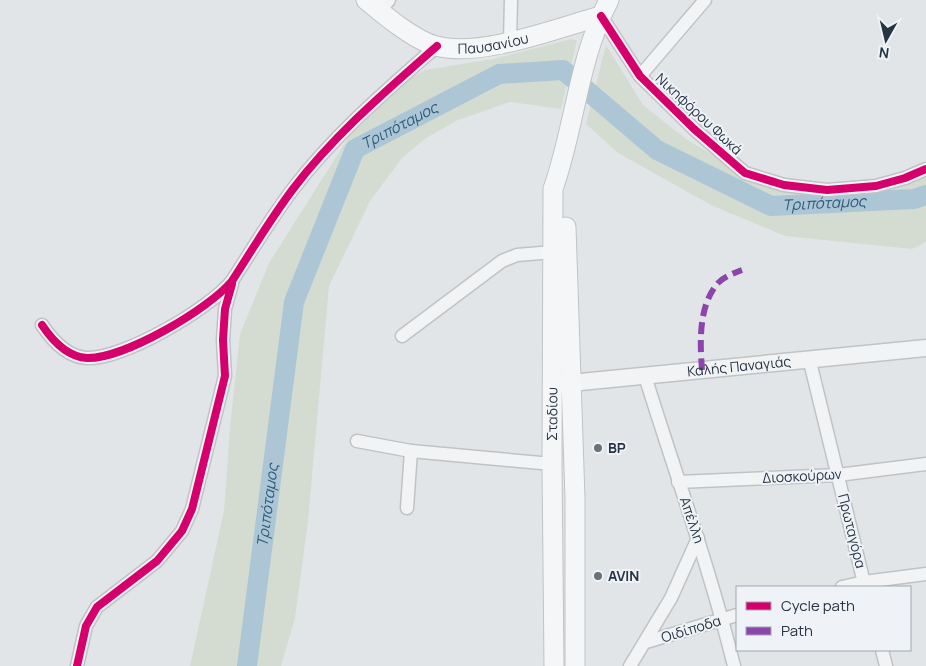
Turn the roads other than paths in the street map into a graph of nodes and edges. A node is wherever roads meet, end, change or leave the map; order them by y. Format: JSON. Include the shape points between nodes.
{"nodes":[{"id":1,"x":511,"y":0,"type":"edge"},
{"id":2,"x":705,"y":0,"type":"edge"},
{"id":3,"x":378,"y":4,"type":"edge"},
{"id":4,"x":605,"y":8,"type":"edge"},
{"id":5,"x":510,"y":42,"type":"junction"},
{"id":6,"x":437,"y":46,"type":"junction"},
{"id":7,"x":640,"y":76,"type":"junction"},
{"id":8,"x":562,"y":163,"type":"junction"},
{"id":9,"x":926,"y":169,"type":"edge"},
{"id":10,"x":553,"y":252,"type":"junction"},
{"id":11,"x":232,"y":281,"type":"junction"},
{"id":12,"x":42,"y":325,"type":"dead end"},
{"id":13,"x":402,"y":336,"type":"dead end"},
{"id":14,"x":926,"y":348,"type":"edge"},
{"id":15,"x":809,"y":358,"type":"junction"},
{"id":16,"x":645,"y":376,"type":"junction"},
{"id":17,"x":561,"y":384,"type":"junction"},
{"id":18,"x":357,"y":441,"type":"dead end"},
{"id":19,"x":411,"y":451,"type":"junction"},
{"id":20,"x":552,"y":464,"type":"junction"},
{"id":21,"x":926,"y":464,"type":"edge"},
{"id":22,"x":838,"y":475,"type":"junction"},
{"id":23,"x":678,"y":482,"type":"junction"},
{"id":24,"x":407,"y":508,"type":"dead end"},
{"id":25,"x":698,"y":538,"type":"junction"},
{"id":26,"x":926,"y":574,"type":"edge"},
{"id":27,"x":865,"y":584,"type":"edge"},
{"id":28,"x":850,"y":586,"type":"edge"},
{"id":29,"x":736,"y":615,"type":"edge"},
{"id":30,"x":722,"y":619,"type":"junction"},
{"id":31,"x":646,"y":642,"type":"junction"},
{"id":32,"x":882,"y":651,"type":"edge"},
{"id":33,"x":77,"y":666,"type":"edge"},
{"id":34,"x":554,"y":666,"type":"edge"},
{"id":35,"x":576,"y":666,"type":"edge"},
{"id":36,"x":630,"y":666,"type":"edge"},
{"id":37,"x":734,"y":666,"type":"edge"},
{"id":38,"x":886,"y":666,"type":"edge"}],
"edges":[{"from":1,"to":5,"type":"street"},
{"from":2,"to":7,"type":"street"},
{"from":3,"to":6,"type":"main road","name":"Παυσανίου","via":[[420,39]]},
{"from":4,"to":5,"type":"main road","name":"Παυσανίου"},
{"from":4,"to":7,"type":"street","name":"Νικηφόρου Φωκά"},
{"from":4,"to":8,"type":"main road","name":"Σταδίου","via":[[590,46]]},
{"from":5,"to":6,"type":"main road","name":"Παυσανίου","via":[[475,48]]},
{"from":6,"to":11,"type":"street","via":[[377,98],[294,188]]},
{"from":7,"to":9,"type":"street","name":"Νικηφόρου Φωκά","via":[[745,173],[784,185],[827,190],[876,186]]},
{"from":8,"to":10,"type":"main road","name":"Σταδίου","via":[[553,189]]},
{"from":8,"to":17,"type":"main road","name":"Σταδίου","via":[[565,189]]},
{"from":10,"to":13,"type":"street","via":[[517,255],[502,261]]},
{"from":10,"to":17,"type":"main road","name":"Σταδίου"},
{"from":11,"to":12,"type":"street","via":[[199,311],[105,355],[86,358],[70,352],[51,339]]},
{"from":11,"to":33,"type":"street","via":[[225,309],[223,340],[226,376],[192,509],[182,531],[157,561],[97,607],[86,626]]},
{"from":14,"to":15,"type":"street","name":"Καλής Παναγιάς"},
{"from":15,"to":16,"type":"street","name":"Καλής Παναγιάς"},
{"from":15,"to":22,"type":"street","name":"Πρωταγόρα"},
{"from":16,"to":17,"type":"street","name":"Καλής Παναγιάς"},
{"from":16,"to":23,"type":"street","name":"Απέλλη"},
{"from":17,"to":20,"type":"main road","name":"Σταδίου"},
{"from":17,"to":35,"type":"main road","name":"Σταδίου","via":[[574,499]]},
{"from":18,"to":19,"type":"street"},
{"from":19,"to":20,"type":"street"},
{"from":19,"to":24,"type":"street"},
{"from":20,"to":34,"type":"main road","name":"Σταδίου"},
{"from":21,"to":22,"type":"street","name":"Διοσκούρων"},
{"from":22,"to":23,"type":"street","name":"Διοσκούρων"},
{"from":22,"to":27,"type":"street","name":"Πρωταγόρα"},
{"from":23,"to":25,"type":"street","name":"Απέλλη"},
{"from":25,"to":30,"type":"street","name":"Απέλλη"},
{"from":25,"to":31,"type":"street","via":[[671,598]]},
{"from":26,"to":27,"type":"street"},
{"from":27,"to":28,"type":"street"},
{"from":29,"to":30,"type":"street","name":"Οιδίποδα"},
{"from":30,"to":31,"type":"street","name":"Οιδίποδα"},
{"from":30,"to":37,"type":"street","name":"Απέλλη"},
{"from":31,"to":36,"type":"street"},
{"from":32,"to":38,"type":"street"}]}
